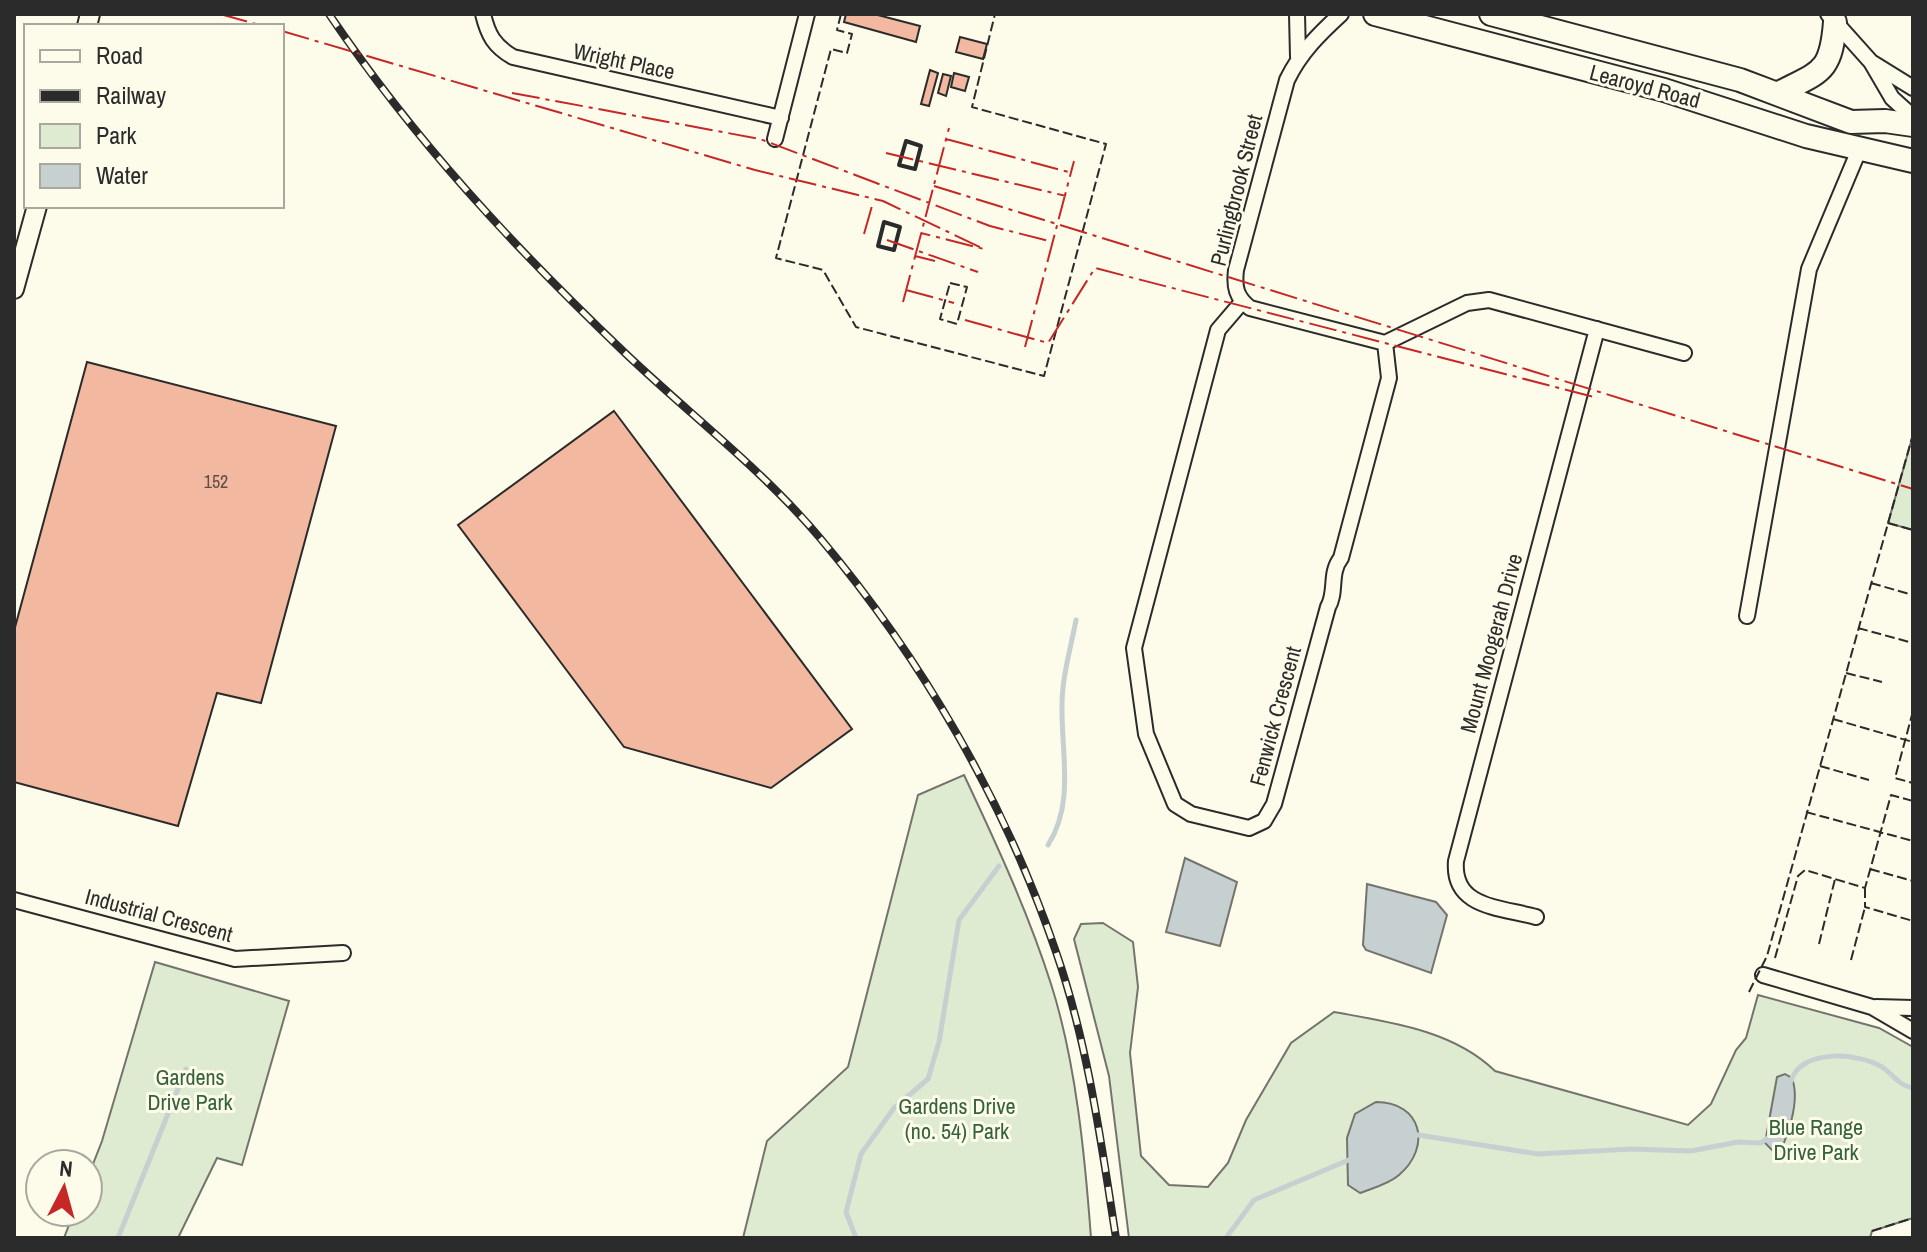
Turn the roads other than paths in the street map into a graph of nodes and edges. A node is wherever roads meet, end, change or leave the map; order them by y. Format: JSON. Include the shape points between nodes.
{"nodes":[{"id":1,"x":483,"y":14,"type":"edge"},
{"id":2,"x":807,"y":14,"type":"edge"},
{"id":3,"x":1297,"y":14,"type":"edge"},
{"id":4,"x":1341,"y":14,"type":"edge"},
{"id":5,"x":1375,"y":14,"type":"edge"},
{"id":6,"x":1491,"y":14,"type":"edge"},
{"id":7,"x":1831,"y":18,"type":"edge"},
{"id":8,"x":1298,"y":57,"type":"junction"},
{"id":9,"x":1871,"y":62,"type":"junction"},
{"id":10,"x":1913,"y":88,"type":"edge"},
{"id":11,"x":1779,"y":93,"type":"junction"},
{"id":12,"x":1913,"y":117,"type":"edge"},
{"id":13,"x":781,"y":118,"type":"junction"},
{"id":14,"x":1913,"y":125,"type":"edge"},
{"id":15,"x":775,"y":139,"type":"dead end"},
{"id":16,"x":1859,"y":150,"type":"junction"},
{"id":17,"x":1913,"y":161,"type":"edge"},
{"id":18,"x":36,"y":208,"type":"edge"},
{"id":19,"x":14,"y":289,"type":"edge"},
{"id":20,"x":1242,"y":302,"type":"junction"},
{"id":21,"x":1597,"y":329,"type":"junction"},
{"id":22,"x":1385,"y":343,"type":"junction"},
{"id":23,"x":1684,"y":353,"type":"dead end"},
{"id":24,"x":1747,"y":616,"type":"dead end"},
{"id":25,"x":14,"y":900,"type":"edge"},
{"id":26,"x":1536,"y":917,"type":"dead end"},
{"id":27,"x":343,"y":953,"type":"dead end"},
{"id":28,"x":1763,"y":975,"type":"dead end"},
{"id":29,"x":1872,"y":1007,"type":"junction"},
{"id":30,"x":1913,"y":1008,"type":"edge"},
{"id":31,"x":1913,"y":1031,"type":"edge"}],
"edges":[{"from":1,"to":13,"type":"street","name":"Wright Place","via":[[493,41],[513,57]]},
{"from":2,"to":13,"type":"street"},
{"from":3,"to":8,"type":"street","name":"Purlingbrook Street"},
{"from":4,"to":8,"type":"street","name":"Purlingbrook Street"},
{"from":5,"to":16,"type":"main road","name":"Learoyd Road","via":[[1664,90]]},
{"from":6,"to":11,"type":"main road","name":"Learoyd Road"},
{"from":7,"to":9,"type":"street"},
{"from":7,"to":11,"type":"main road","via":[[1833,48],[1827,66]]},
{"from":8,"to":20,"type":"street","name":"Purlingbrook Street","via":[[1287,80],[1236,270],[1234,285]]},
{"from":9,"to":10,"type":"street"},
{"from":9,"to":12,"type":"street","via":[[1892,98]]},
{"from":11,"to":14,"type":"main road","name":"Learoyd Road","via":[[1851,122]]},
{"from":13,"to":15,"type":"street"},
{"from":16,"to":17,"type":"main road","name":"Learoyd Road"},
{"from":16,"to":24,"type":"street","via":[[1809,269]]},
{"from":18,"to":19,"type":"street"},
{"from":20,"to":22,"type":"street"},
{"from":20,"to":22,"type":"street","name":"Fenwick Crescent","via":[[1218,330],[1134,642],[1149,743],[1169,796],[1191,814],[1249,828],[1264,821],[1274,804],[1389,378]]},
{"from":21,"to":22,"type":"street","via":[[1480,299]]},
{"from":21,"to":23,"type":"street"},
{"from":21,"to":26,"type":"street","name":"Mount Moogerah Drive","via":[[1454,878],[1475,901]]},
{"from":25,"to":27,"type":"street","name":"Industrial Crescent","via":[[235,959]]},
{"from":28,"to":29,"type":"street"},
{"from":29,"to":30,"type":"street"},
{"from":29,"to":31,"type":"street"}]}
